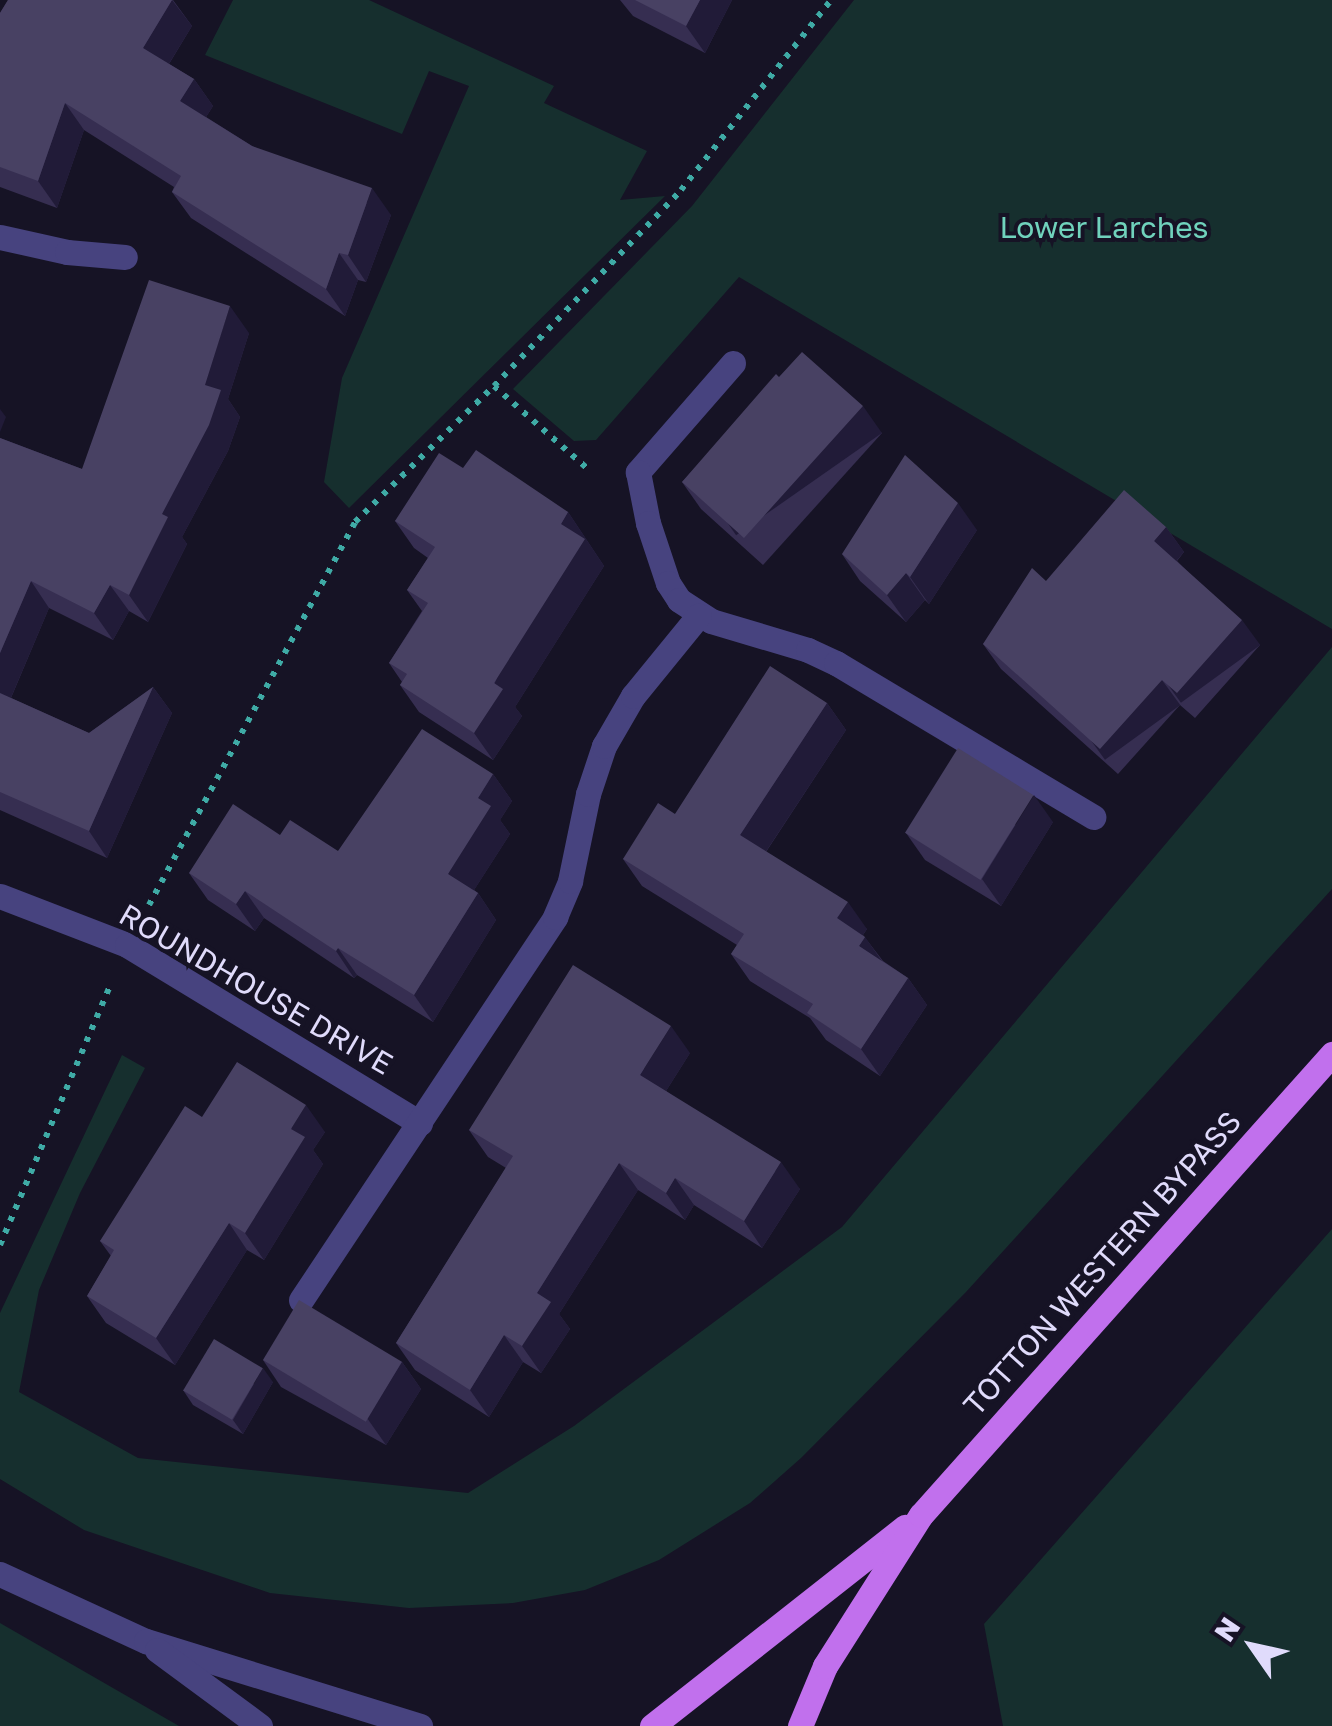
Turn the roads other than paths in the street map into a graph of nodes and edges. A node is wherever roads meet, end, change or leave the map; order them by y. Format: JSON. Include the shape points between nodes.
{"nodes":[{"id":1,"x":0,"y":237,"type":"edge"},
{"id":2,"x":125,"y":258,"type":"dead end"},
{"id":3,"x":734,"y":363,"type":"dead end"},
{"id":4,"x":699,"y":615,"type":"junction"},
{"id":5,"x":1093,"y":817,"type":"dead end"},
{"id":6,"x":0,"y":896,"type":"edge"},
{"id":7,"x":1332,"y":1054,"type":"edge"},
{"id":8,"x":420,"y":1124,"type":"junction"},
{"id":9,"x":301,"y":1300,"type":"edge"},
{"id":10,"x":921,"y":1515,"type":"junction"},
{"id":11,"x":0,"y":1562,"type":"edge"},
{"id":12,"x":12,"y":1578,"type":"edge"},
{"id":13,"x":146,"y":1641,"type":"junction"},
{"id":14,"x":260,"y":1726,"type":"edge"},
{"id":15,"x":420,"y":1726,"type":"edge"},
{"id":16,"x":652,"y":1726,"type":"edge"},
{"id":17,"x":800,"y":1726,"type":"edge"}],
"edges":[{"from":1,"to":2,"type":"street"},
{"from":3,"to":4,"type":"street","via":[[638,472],[668,583]]},
{"from":4,"to":5,"type":"street","via":[[836,663]]},
{"from":4,"to":8,"type":"street","via":[[616,723],[595,770],[570,882],[555,917]]},
{"from":6,"to":8,"type":"street","name":"ROUNDHOUSE DRIVE","via":[[127,945]]},
{"from":7,"to":10,"type":"main road","name":"TOTTON WESTERN BYPASS"},
{"from":8,"to":9,"type":"street"},
{"from":10,"to":16,"type":"main road","name":"TOTTON WESTERN BYPASS"},
{"from":10,"to":17,"type":"main road","name":"TOTTON WESTERN BYPASS","via":[[824,1666]]},
{"from":11,"to":12,"type":"street"},
{"from":12,"to":13,"type":"street"},
{"from":13,"to":14,"type":"street"},
{"from":13,"to":15,"type":"street"}]}
